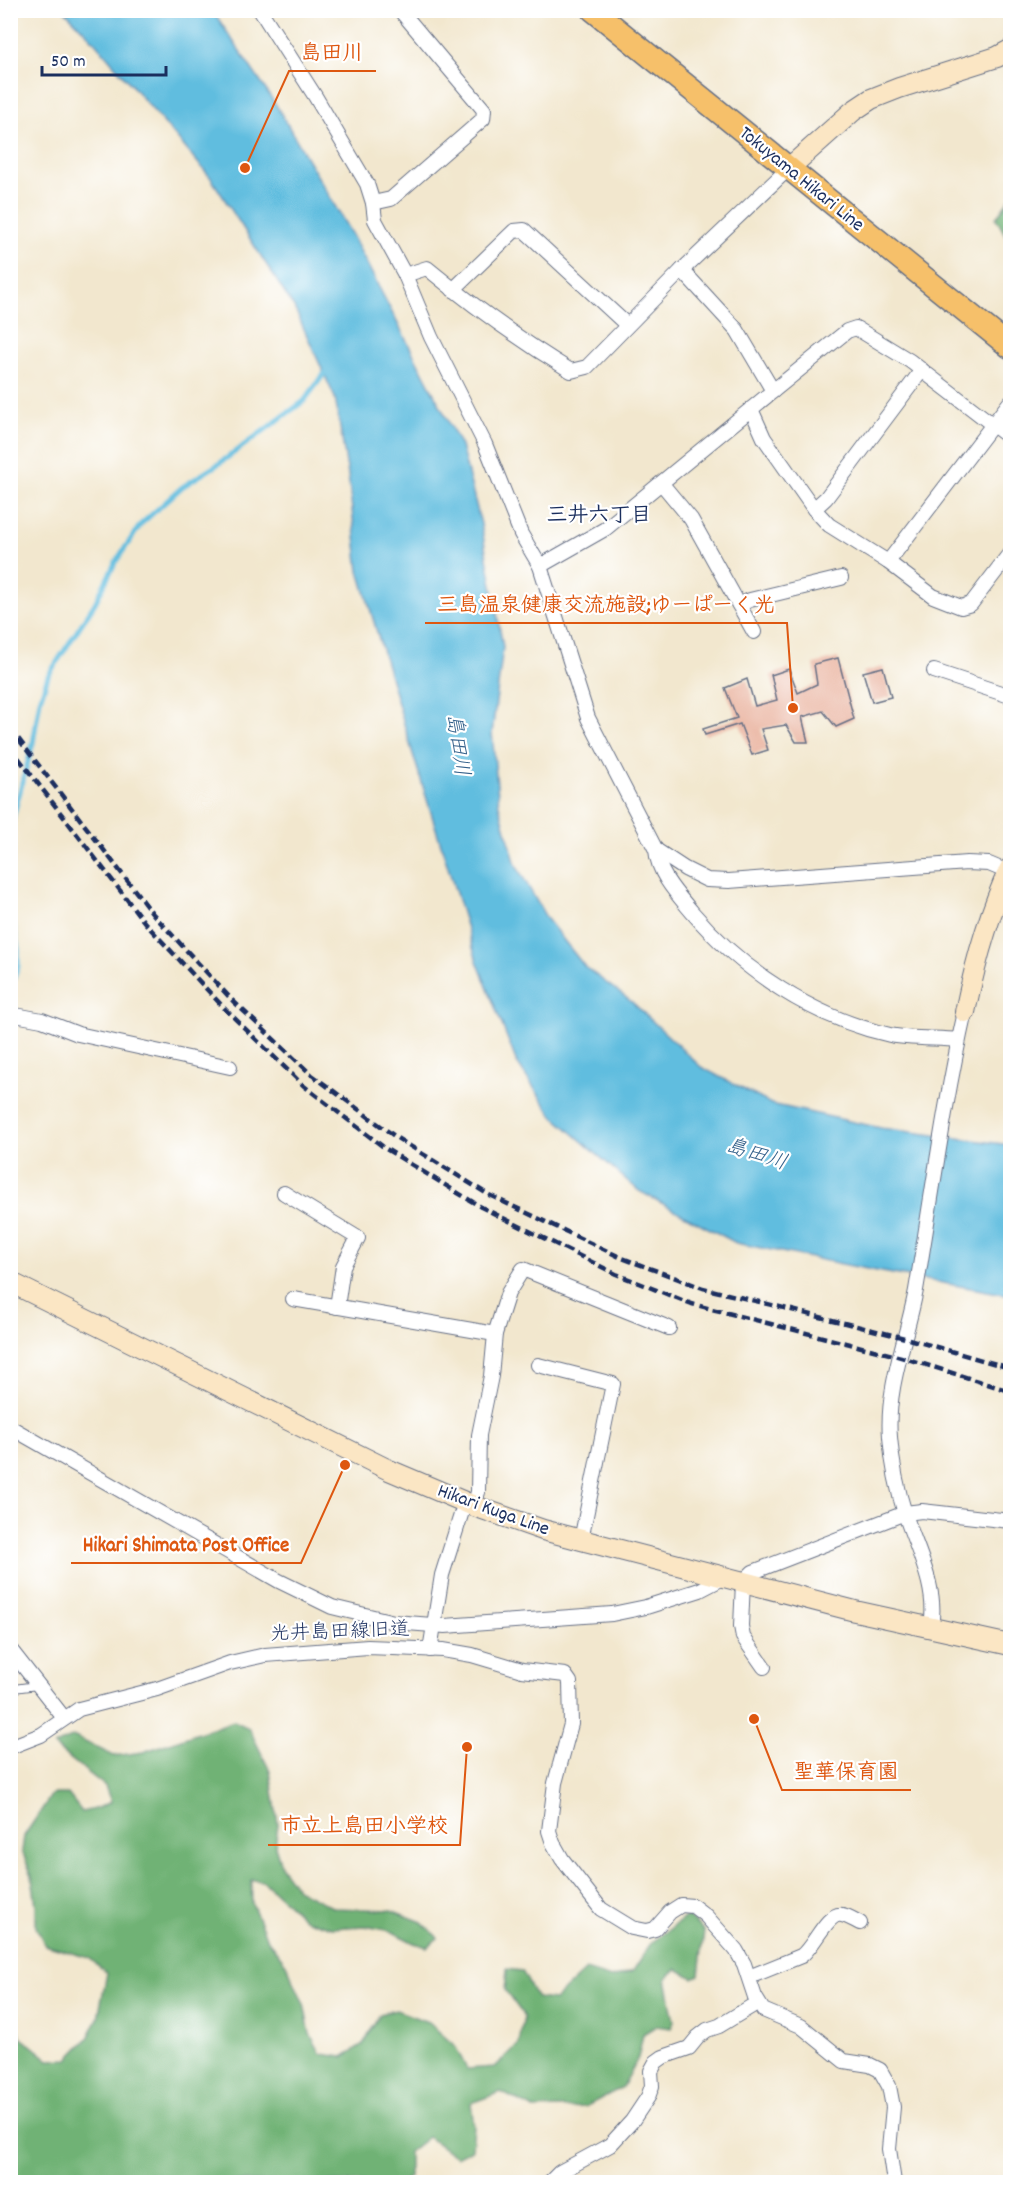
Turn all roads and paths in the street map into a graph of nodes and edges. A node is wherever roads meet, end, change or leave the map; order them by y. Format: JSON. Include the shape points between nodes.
{"nodes":[{"id":1,"x":260,"y":10,"type":"edge"},
{"id":2,"x":400,"y":10,"type":"edge"},
{"id":3,"x":593,"y":10,"type":"edge"},
{"id":4,"x":1011,"y":50,"type":"edge"},
{"id":5,"x":788,"y":169,"type":"junction"},
{"id":6,"x":374,"y":202,"type":"junction"},
{"id":7,"x":682,"y":270,"type":"junction"},
{"id":8,"x":405,"y":275,"type":"junction"},
{"id":9,"x":453,"y":290,"type":"junction"},
{"id":10,"x":627,"y":325,"type":"junction"},
{"id":11,"x":1011,"y":347,"type":"edge"},
{"id":12,"x":922,"y":370,"type":"junction"},
{"id":13,"x":773,"y":391,"type":"junction"},
{"id":14,"x":1011,"y":402,"type":"edge"},
{"id":15,"x":751,"y":409,"type":"junction"},
{"id":16,"x":994,"y":424,"type":"junction"},
{"id":17,"x":1011,"y":438,"type":"edge"},
{"id":18,"x":662,"y":484,"type":"junction"},
{"id":19,"x":814,"y":509,"type":"junction"},
{"id":20,"x":1011,"y":553,"type":"edge"},
{"id":21,"x":888,"y":562,"type":"junction"},
{"id":22,"x":540,"y":566,"type":"junction"},
{"id":23,"x":841,"y":578,"type":"dead end"},
{"id":24,"x":739,"y":605,"type":"junction"},
{"id":25,"x":754,"y":632,"type":"dead end"},
{"id":26,"x":934,"y":671,"type":"dead end"},
{"id":27,"x":1011,"y":696,"type":"edge"},
{"id":28,"x":656,"y":850,"type":"junction"},
{"id":29,"x":1009,"y":870,"type":"edge"},
{"id":30,"x":965,"y":1012,"type":"joint"},
{"id":31,"x":10,"y":1014,"type":"edge"},
{"id":32,"x":958,"y":1040,"type":"junction"},
{"id":33,"x":230,"y":1067,"type":"dead end"},
{"id":34,"x":284,"y":1193,"type":"dead end"},
{"id":35,"x":10,"y":1282,"type":"edge"},
{"id":36,"x":293,"y":1299,"type":"dead end"},
{"id":37,"x":337,"y":1307,"type":"junction"},
{"id":38,"x":669,"y":1328,"type":"dead end"},
{"id":39,"x":495,"y":1334,"type":"junction"},
{"id":40,"x":538,"y":1365,"type":"dead end"},
{"id":41,"x":10,"y":1427,"type":"edge"},
{"id":42,"x":470,"y":1504,"type":"junction"},
{"id":43,"x":905,"y":1513,"type":"junction"},
{"id":44,"x":1011,"y":1521,"type":"edge"},
{"id":45,"x":581,"y":1540,"type":"junction"},
{"id":46,"x":734,"y":1580,"type":"junction"},
{"id":47,"x":433,"y":1626,"type":"junction"},
{"id":48,"x":931,"y":1626,"type":"junction"},
{"id":49,"x":1011,"y":1645,"type":"edge"},
{"id":50,"x":10,"y":1649,"type":"edge"},
{"id":51,"x":430,"y":1650,"type":"junction"},
{"id":52,"x":764,"y":1667,"type":"dead end"},
{"id":53,"x":38,"y":1683,"type":"junction"},
{"id":54,"x":10,"y":1689,"type":"edge"},
{"id":55,"x":64,"y":1718,"type":"junction"},
{"id":56,"x":10,"y":1747,"type":"edge"},
{"id":57,"x":860,"y":1923,"type":"dead end"},
{"id":58,"x":749,"y":1977,"type":"junction"},
{"id":59,"x":757,"y":2002,"type":"junction"},
{"id":60,"x":550,"y":2182,"type":"edge"},
{"id":61,"x":894,"y":2182,"type":"edge"}],
"edges":[{"from":1,"to":6,"type":"street","via":[[315,96]]},
{"from":2,"to":6,"type":"street","via":[[484,110],[483,119],[391,199]]},
{"from":3,"to":5,"type":"main road","name":"Tokuyama Hikari Line"},
{"from":4,"to":5,"type":"main road","via":[[871,99]]},
{"from":5,"to":7,"type":"street"},
{"from":5,"to":11,"type":"main road","name":"Tokuyama Hikari Line"},
{"from":6,"to":8,"type":"street","via":[[375,220]]},
{"from":7,"to":10,"type":"street"},
{"from":7,"to":13,"type":"street","via":[[737,330]]},
{"from":8,"to":9,"type":"street","via":[[427,268]]},
{"from":8,"to":22,"type":"street","via":[[431,337],[485,444],[521,534]]},
{"from":9,"to":10,"type":"street","via":[[532,348],[572,371],[587,367]]},
{"from":9,"to":10,"type":"street","via":[[514,231],[524,230]]},
{"from":12,"to":13,"type":"street","via":[[856,327]]},
{"from":12,"to":16,"type":"street"},
{"from":12,"to":19,"type":"street"},
{"from":13,"to":15,"type":"street"},
{"from":14,"to":16,"type":"street"},
{"from":15,"to":18,"type":"street"},
{"from":15,"to":19,"type":"street","via":[[764,438]]},
{"from":16,"to":17,"type":"street"},
{"from":16,"to":21,"type":"street"},
{"from":18,"to":22,"type":"street","via":[[605,529]]},
{"from":18,"to":24,"type":"street","via":[[691,519]]},
{"from":19,"to":21,"type":"street","via":[[829,525]]},
{"from":20,"to":21,"type":"street","via":[[971,604],[961,608],[933,596]]},
{"from":22,"to":28,"type":"street","via":[[588,718]]},
{"from":23,"to":24,"type":"street"},
{"from":24,"to":25,"type":"street"},
{"from":26,"to":27,"type":"street"},
{"from":28,"to":29,"type":"street","via":[[707,880],[967,863]]},
{"from":28,"to":32,"type":"street","via":[[657,863],[674,890],[707,929],[772,984],[853,1024],[892,1036]]},
{"from":29,"to":30,"type":"main road","via":[[972,979]]},
{"from":30,"to":32,"type":"street"},
{"from":31,"to":33,"type":"street","via":[[42,1020],[78,1034]]},
{"from":32,"to":43,"type":"street","via":[[890,1416],[894,1466]]},
{"from":34,"to":37,"type":"street","via":[[358,1238],[343,1266]]},
{"from":35,"to":42,"type":"main road","name":"Hikari Kuga Line","via":[[389,1470]]},
{"from":36,"to":37,"type":"street"},
{"from":37,"to":39,"type":"street"},
{"from":38,"to":39,"type":"street","name":"光井島田線旧道","via":[[523,1269],[508,1293]]},
{"from":39,"to":42,"type":"street","name":"光井島田線旧道","via":[[479,1435],[478,1492]]},
{"from":40,"to":45,"type":"street","via":[[613,1384]]},
{"from":41,"to":47,"type":"street","via":[[332,1607],[394,1622]]},
{"from":42,"to":45,"type":"main road","name":"Hikari Kuga Line"},
{"from":42,"to":47,"type":"street","name":"光井島田線旧道","via":[[442,1575]]},
{"from":43,"to":44,"type":"street","via":[[922,1511]]},
{"from":43,"to":46,"type":"street"},
{"from":43,"to":48,"type":"street","via":[[932,1593]]},
{"from":45,"to":46,"type":"main road","name":"Hikari Kuga Line"},
{"from":46,"to":47,"type":"street","via":[[612,1614]]},
{"from":46,"to":48,"type":"main road","name":"Hikari Kuga Line"},
{"from":46,"to":52,"type":"street","via":[[743,1637]]},
{"from":47,"to":51,"type":"street","name":"光井島田線旧道"},
{"from":48,"to":49,"type":"main road","name":"Hikari Kuga Line"},
{"from":50,"to":53,"type":"street"},
{"from":51,"to":55,"type":"street","name":"光井島田線旧道","via":[[368,1647],[265,1655],[158,1689],[101,1702]]},
{"from":51,"to":58,"type":"street","via":[[565,1675],[570,1682],[571,1724],[555,1783],[549,1831],[562,1859],[601,1909],[632,1928],[655,1929],[681,1905],[693,1906],[736,1950]]},
{"from":53,"to":54,"type":"lane"},
{"from":53,"to":55,"type":"street"},
{"from":55,"to":56,"type":"street","name":"光井島田線旧道","via":[[41,1735]]},
{"from":57,"to":58,"type":"street","via":[[835,1915],[808,1951]]},
{"from":58,"to":59,"type":"street"},
{"from":59,"to":60,"type":"street","via":[[707,2030],[689,2048],[656,2062],[648,2097],[632,2121],[610,2145],[560,2172]]},
{"from":59,"to":61,"type":"street","via":[[763,2010],[801,2026],[844,2061],[880,2070],[889,2086],[893,2107],[889,2149]]}]}
